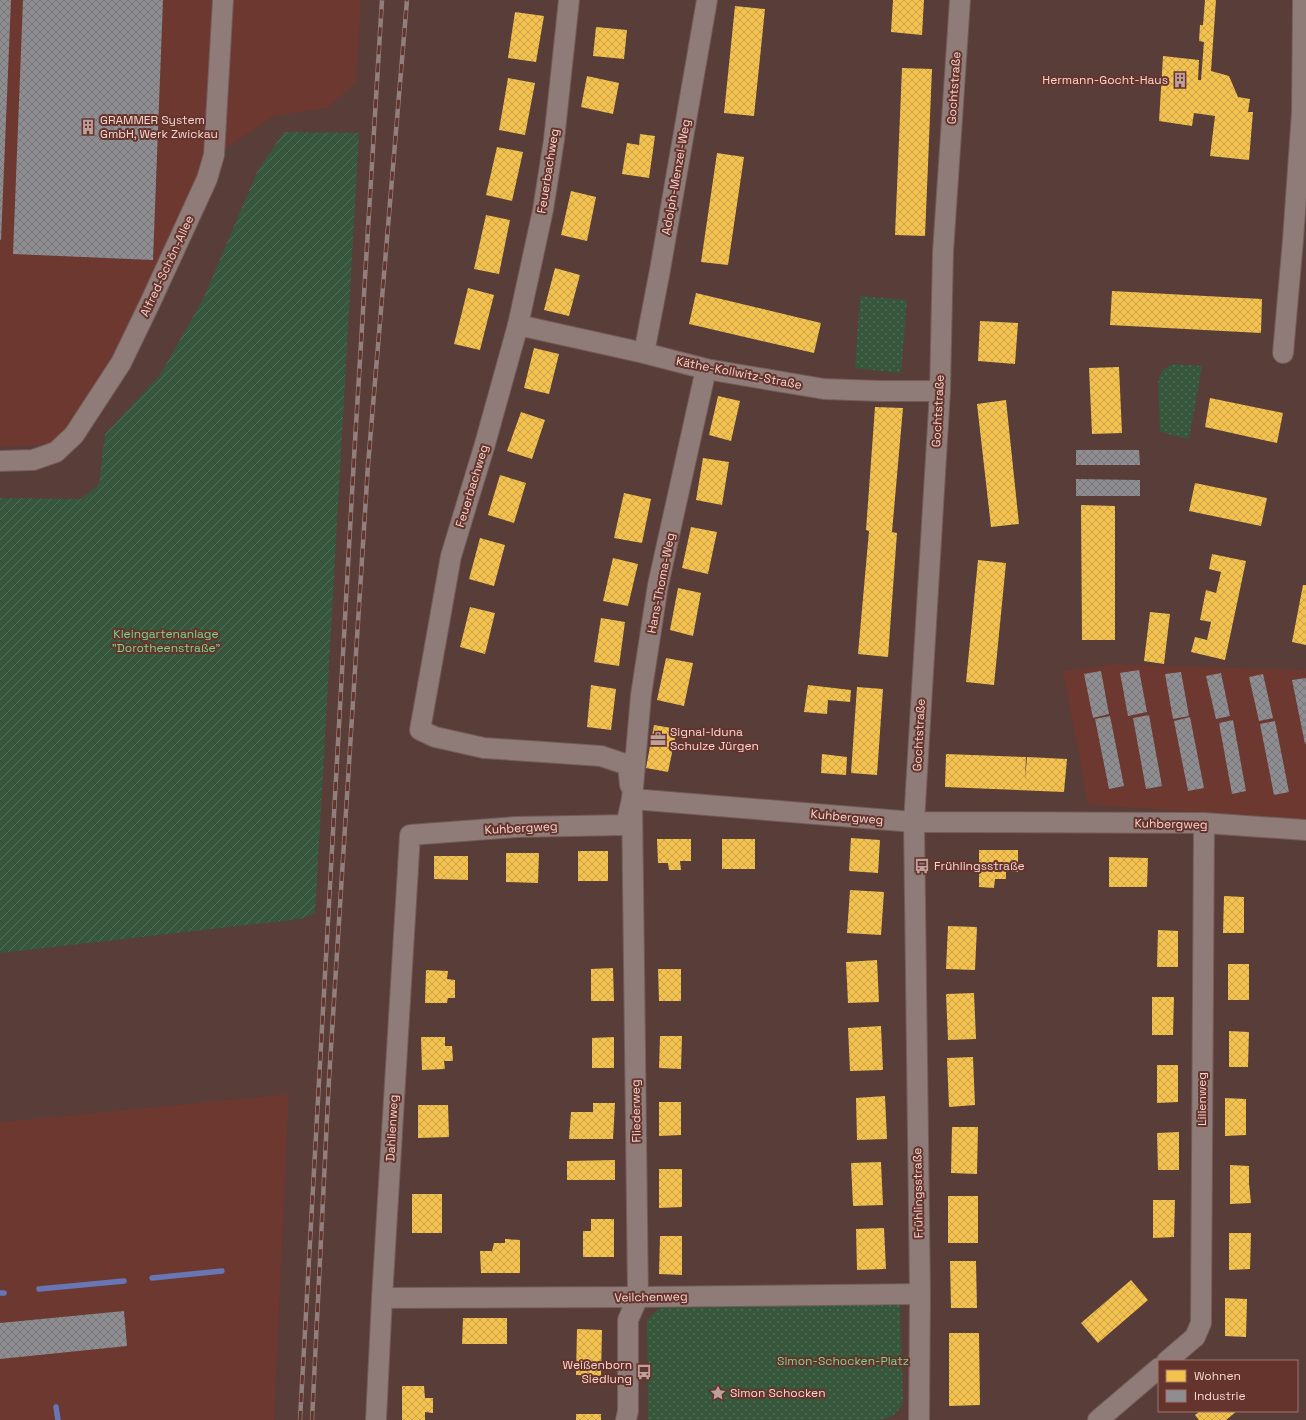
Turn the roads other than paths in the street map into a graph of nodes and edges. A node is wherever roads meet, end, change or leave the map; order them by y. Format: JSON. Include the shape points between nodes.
{"nodes":[{"id":1,"x":223,"y":0,"type":"edge"},
{"id":2,"x":569,"y":0,"type":"edge"},
{"id":3,"x":707,"y":0,"type":"edge"},
{"id":4,"x":960,"y":0,"type":"edge"},
{"id":5,"x":1303,"y":0,"type":"edge"},
{"id":6,"x":518,"y":325,"type":"junction"},
{"id":7,"x":644,"y":353,"type":"junction"},
{"id":8,"x":1283,"y":353,"type":"dead end"},
{"id":9,"x":706,"y":369,"type":"junction"},
{"id":10,"x":940,"y":391,"type":"junction"},
{"id":11,"x":0,"y":461,"type":"edge"},
{"id":12,"x":632,"y":799,"type":"junction"},
{"id":13,"x":914,"y":822,"type":"junction"},
{"id":14,"x":1204,"y":823,"type":"junction"},
{"id":15,"x":1306,"y":830,"type":"edge"},
{"id":16,"x":410,"y":835,"type":"joint"},
{"id":17,"x":920,"y":1294,"type":"junction"},
{"id":18,"x":638,"y":1297,"type":"junction"},
{"id":19,"x":382,"y":1298,"type":"junction"},
{"id":20,"x":1168,"y":1360,"type":"edge"},
{"id":21,"x":1158,"y":1369,"type":"edge"},
{"id":22,"x":376,"y":1420,"type":"edge"},
{"id":23,"x":626,"y":1420,"type":"edge"},
{"id":24,"x":919,"y":1420,"type":"edge"},
{"id":25,"x":1098,"y":1420,"type":"edge"}],
"edges":[{"from":1,"to":11,"type":"street","name":"Alfred-Schön-Allee","via":[[214,154],[207,179],[147,310],[121,363],[74,435],[56,452],[33,460]]},
{"from":2,"to":6,"type":"street","name":"Feuerbachweg","via":[[554,140],[543,210]]},
{"from":3,"to":7,"type":"street","name":"Adolph-Menzel-Weg"},
{"from":4,"to":10,"type":"street","name":"Gochtstraße","via":[[943,252]]},
{"from":5,"to":8,"type":"street","via":[[1302,112]]},
{"from":6,"to":7,"type":"street","name":"Käthe-Kollwitz-Straße"},
{"from":6,"to":12,"type":"street","name":"Feuerbachweg","via":[[451,556],[420,730],[435,737],[484,748],[601,756],[628,765]]},
{"from":7,"to":9,"type":"street","name":"Käthe-Kollwitz-Straße"},
{"from":9,"to":10,"type":"street","name":"Käthe-Kollwitz-Straße","via":[[824,389]]},
{"from":9,"to":12,"type":"street","name":"Hans-Thoma-Weg","via":[[658,585],[641,695]]},
{"from":10,"to":13,"type":"street","name":"Gochtstraße"},
{"from":12,"to":13,"type":"street","name":"Kuhbergweg"},
{"from":12,"to":16,"type":"street","name":"Kuhbergweg","via":[[626,825],[516,827]]},
{"from":12,"to":18,"type":"street","name":"Fliederweg"},
{"from":13,"to":14,"type":"street","name":"Kuhbergweg"},
{"from":13,"to":17,"type":"street","name":"Frühlingsstraße"},
{"from":14,"to":15,"type":"street","name":"Kuhbergweg"},
{"from":14,"to":20,"type":"street","name":"Lilienweg","via":[[1201,1323],[1195,1337]]},
{"from":16,"to":19,"type":"street","name":"Dahlienweg"},
{"from":17,"to":18,"type":"street","name":"Veilchenweg"},
{"from":17,"to":24,"type":"street","name":"Frühlingsstraße"},
{"from":18,"to":19,"type":"street","name":"Veilchenweg"},
{"from":18,"to":23,"type":"street","name":"Fliederweg","via":[[628,1320]]},
{"from":19,"to":22,"type":"street","name":"Dahlienweg"},
{"from":21,"to":25,"type":"street"}]}
